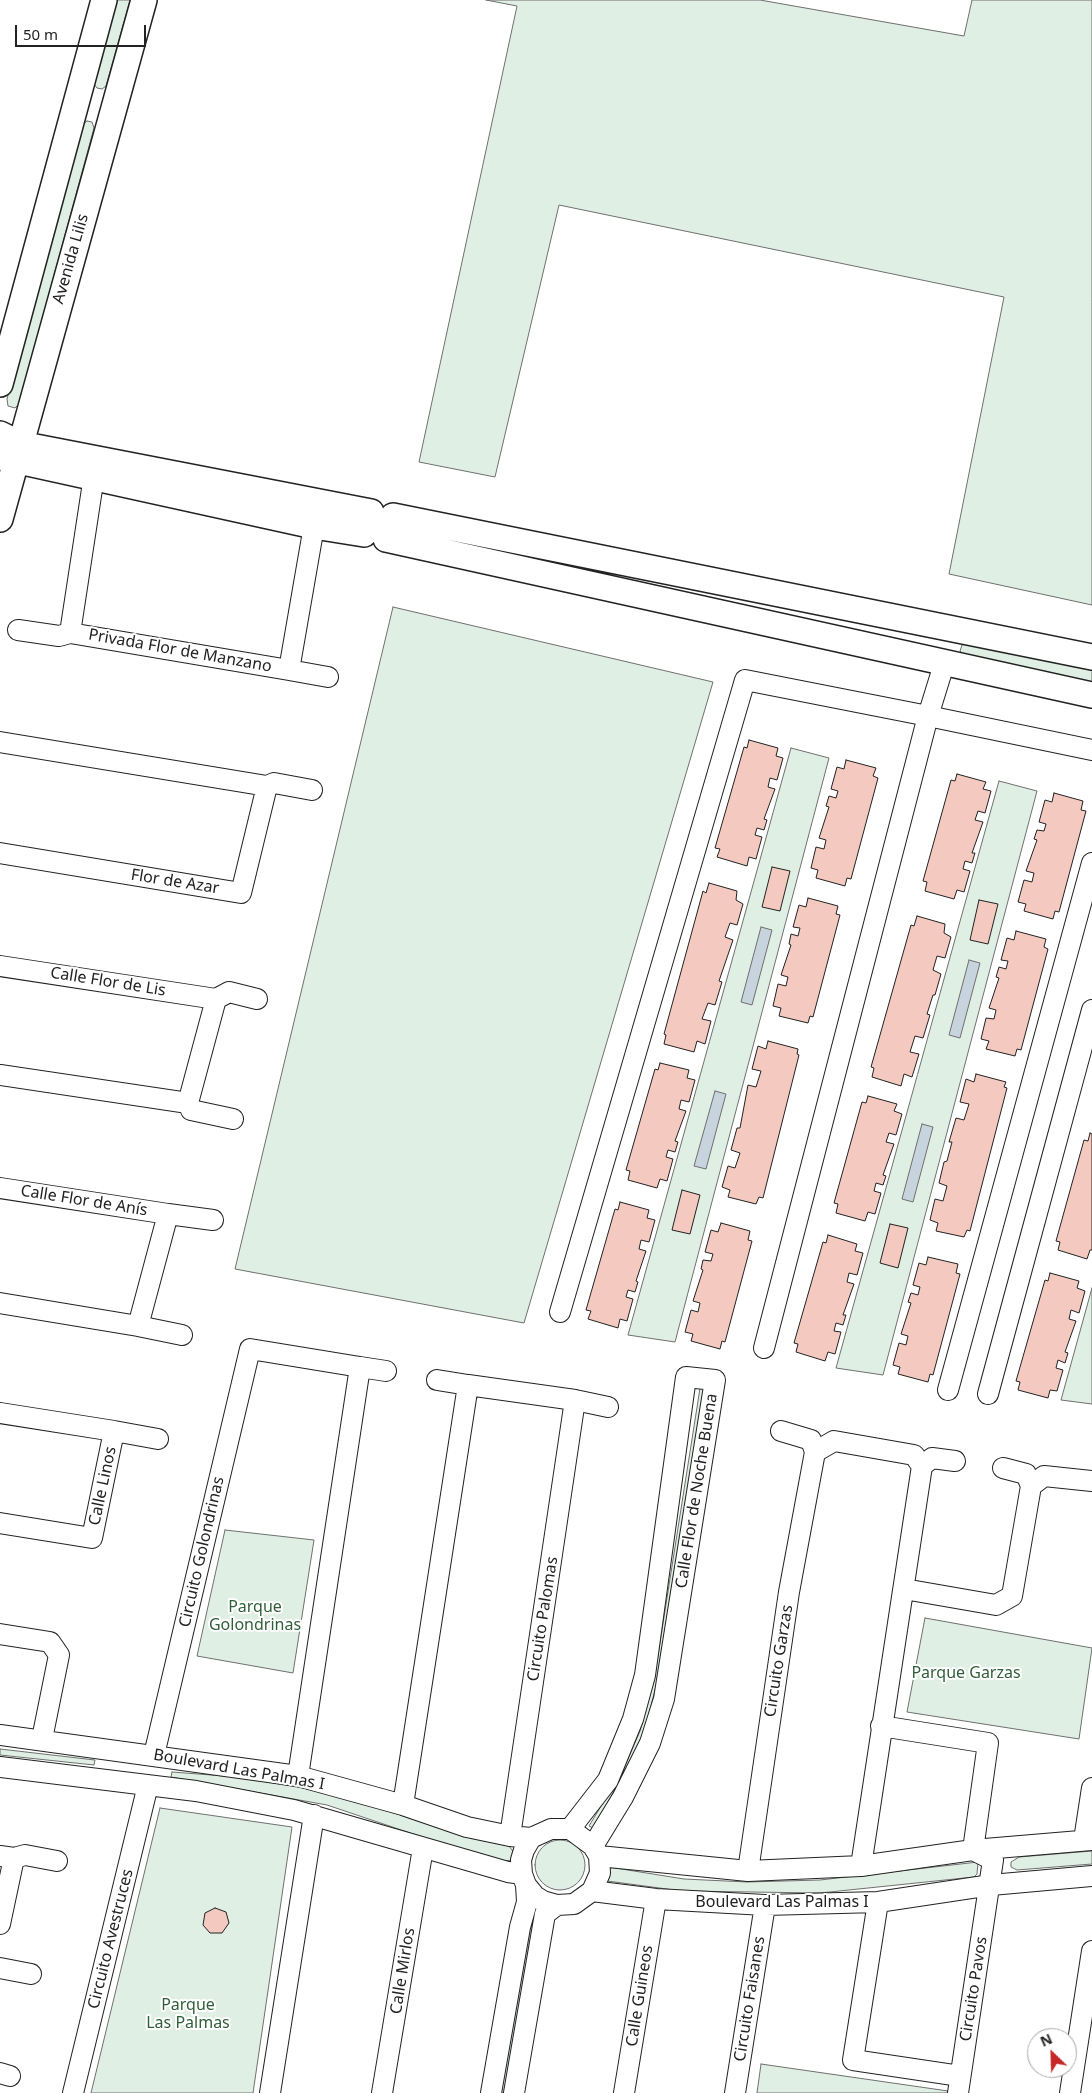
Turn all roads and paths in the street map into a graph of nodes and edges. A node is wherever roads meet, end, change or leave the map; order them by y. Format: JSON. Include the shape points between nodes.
{"nodes":[{"id":1,"x":104,"y":0,"type":"edge"},
{"id":2,"x":144,"y":0,"type":"edge"},
{"id":3,"x":0,"y":384,"type":"edge"},
{"id":4,"x":9,"y":449,"type":"edge"},
{"id":5,"x":94,"y":476,"type":"junction"},
{"id":6,"x":0,"y":519,"type":"edge"},
{"id":7,"x":379,"y":525,"type":"junction"},
{"id":8,"x":314,"y":526,"type":"junction"},
{"id":9,"x":951,"y":627,"type":"junction"},
{"id":10,"x":18,"y":630,"type":"dead end"},
{"id":11,"x":70,"y":633,"type":"junction"},
{"id":12,"x":1092,"y":657,"type":"edge"},
{"id":13,"x":941,"y":661,"type":"junction"},
{"id":14,"x":290,"y":670,"type":"junction"},
{"id":15,"x":328,"y":677,"type":"dead end"},
{"id":16,"x":1092,"y":695,"type":"edge"},
{"id":17,"x":928,"y":716,"type":"junction"},
{"id":18,"x":0,"y":742,"type":"edge"},
{"id":19,"x":1092,"y":750,"type":"edge"},
{"id":20,"x":267,"y":786,"type":"junction"},
{"id":21,"x":312,"y":790,"type":"dead end"},
{"id":22,"x":0,"y":853,"type":"edge"},
{"id":23,"x":1092,"y":864,"type":"edge"},
{"id":24,"x":0,"y":966,"type":"edge"},
{"id":25,"x":216,"y":999,"type":"junction"},
{"id":26,"x":257,"y":1000,"type":"dead end"},
{"id":27,"x":1092,"y":1010,"type":"edge"},
{"id":28,"x":0,"y":1075,"type":"edge"},
{"id":29,"x":188,"y":1103,"type":"junction"},
{"id":30,"x":233,"y":1119,"type":"dead end"},
{"id":31,"x":0,"y":1188,"type":"edge"},
{"id":32,"x":168,"y":1214,"type":"junction"},
{"id":33,"x":213,"y":1220,"type":"dead end"},
{"id":34,"x":0,"y":1303,"type":"edge"},
{"id":35,"x":560,"y":1312,"type":"dead end"},
{"id":36,"x":138,"y":1326,"type":"junction"},
{"id":37,"x":182,"y":1335,"type":"dead end"},
{"id":38,"x":764,"y":1348,"type":"dead end"},
{"id":39,"x":360,"y":1367,"type":"junction"},
{"id":40,"x":386,"y":1371,"type":"dead end"},
{"id":41,"x":437,"y":1380,"type":"dead end"},
{"id":42,"x":468,"y":1386,"type":"junction"},
{"id":43,"x":948,"y":1390,"type":"dead end"},
{"id":44,"x":988,"y":1394,"type":"dead end"},
{"id":45,"x":574,"y":1400,"type":"junction"},
{"id":46,"x":608,"y":1406,"type":"dead end"},
{"id":47,"x":0,"y":1413,"type":"edge"},
{"id":48,"x":114,"y":1431,"type":"junction"},
{"id":49,"x":781,"y":1431,"type":"dead end"},
{"id":50,"x":158,"y":1439,"type":"dead end"},
{"id":51,"x":815,"y":1452,"type":"junction"},
{"id":52,"x":955,"y":1461,"type":"dead end"},
{"id":53,"x":922,"y":1466,"type":"junction"},
{"id":54,"x":1003,"y":1468,"type":"dead end"},
{"id":55,"x":1092,"y":1481,"type":"edge"},
{"id":56,"x":1031,"y":1486,"type":"junction"},
{"id":57,"x":0,"y":1523,"type":"edge"},
{"id":58,"x":904,"y":1589,"type":"junction"},
{"id":59,"x":0,"y":1634,"type":"edge"},
{"id":60,"x":881,"y":1726,"type":"junction"},
{"id":61,"x":0,"y":1734,"type":"edge"},
{"id":62,"x":42,"y":1740,"type":"junction"},
{"id":63,"x":128,"y":1751,"type":"junction"},
{"id":64,"x":154,"y":1755,"type":"junction"},
{"id":65,"x":0,"y":1767,"type":"edge"},
{"id":66,"x":298,"y":1776,"type":"junction"},
{"id":67,"x":122,"y":1782,"type":"junction"},
{"id":68,"x":148,"y":1785,"type":"junction"},
{"id":69,"x":1092,"y":1788,"type":"edge"},
{"id":70,"x":403,"y":1805,"type":"junction"},
{"id":71,"x":314,"y":1815,"type":"junction"},
{"id":72,"x":570,"y":1828,"type":"junction"},
{"id":73,"x":510,"y":1836,"type":"junction"},
{"id":74,"x":531,"y":1838,"type":"junction"},
{"id":75,"x":1088,"y":1840,"type":"edge"},
{"id":76,"x":423,"y":1848,"type":"junction"},
{"id":77,"x":972,"y":1850,"type":"junction"},
{"id":78,"x":596,"y":1851,"type":"junction"},
{"id":79,"x":7,"y":1857,"type":"edge"},
{"id":80,"x":58,"y":1861,"type":"dead end"},
{"id":81,"x":860,"y":1866,"type":"junction"},
{"id":82,"x":748,"y":1871,"type":"junction"},
{"id":83,"x":1092,"y":1876,"type":"edge"},
{"id":84,"x":524,"y":1879,"type":"junction"},
{"id":85,"x":991,"y":1885,"type":"junction"},
{"id":86,"x":592,"y":1890,"type":"junction"},
{"id":87,"x":656,"y":1900,"type":"junction"},
{"id":88,"x":878,"y":1902,"type":"junction"},
{"id":89,"x":557,"y":1905,"type":"junction"},
{"id":90,"x":765,"y":1905,"type":"junction"},
{"id":91,"x":0,"y":1924,"type":"edge"},
{"id":92,"x":1092,"y":1951,"type":"edge"},
{"id":93,"x":0,"y":1968,"type":"edge"},
{"id":94,"x":31,"y":1974,"type":"dead end"},
{"id":95,"x":959,"y":2084,"type":"edge"},
{"id":96,"x":73,"y":2093,"type":"edge"},
{"id":97,"x":270,"y":2093,"type":"edge"},
{"id":98,"x":382,"y":2093,"type":"edge"},
{"id":99,"x":491,"y":2093,"type":"edge"},
{"id":100,"x":514,"y":2093,"type":"edge"},
{"id":101,"x":624,"y":2093,"type":"edge"},
{"id":102,"x":735,"y":2093,"type":"edge"},
{"id":103,"x":1070,"y":2093,"type":"edge"}],
"edges":[{"from":1,"to":3,"type":"main road"},
{"from":2,"to":4,"type":"main road","name":"Avenida Lilis"},
{"from":4,"to":5,"type":"main road"},
{"from":4,"to":6,"type":"main road","name":"Avenida Lilis"},
{"from":4,"to":7,"type":"main road"},
{"from":5,"to":8,"type":"main road"},
{"from":5,"to":11,"type":"street","name":"Privada Flor de Manzano"},
{"from":7,"to":8,"type":"main road"},
{"from":7,"to":9,"type":"main road"},
{"from":7,"to":13,"type":"main road"},
{"from":8,"to":14,"type":"street","name":"Privada Flor de Manzano"},
{"from":9,"to":12,"type":"main road"},
{"from":9,"to":13,"type":"main road"},
{"from":10,"to":11,"type":"street","name":"Privada Flor de Manzano","via":[[59,636]]},
{"from":11,"to":14,"type":"street","name":"Privada Flor de Manzano"},
{"from":13,"to":16,"type":"main road"},
{"from":13,"to":17,"type":"street","via":[[941,674]]},
{"from":14,"to":15,"type":"street","name":"Privada Flor de Manzano"},
{"from":17,"to":19,"type":"street"},
{"from":17,"to":35,"type":"street","via":[[745,680]]},
{"from":17,"to":38,"type":"street"},
{"from":18,"to":20,"type":"street"},
{"from":20,"to":21,"type":"street","via":[[274,783]]},
{"from":20,"to":22,"type":"street","name":"Flor de Azar","via":[[241,893]]},
{"from":23,"to":43,"type":"street"},
{"from":24,"to":25,"type":"street","name":"Calle Flor de Lis"},
{"from":25,"to":26,"type":"street","name":"Calle Flor de Lis","via":[[229,992]]},
{"from":25,"to":29,"type":"street"},
{"from":27,"to":44,"type":"street"},
{"from":28,"to":29,"type":"street"},
{"from":29,"to":30,"type":"street","via":[[190,1110]]},
{"from":31,"to":32,"type":"street","name":"Calle Flor de Anís"},
{"from":32,"to":33,"type":"street","name":"Calle Flor de Anís"},
{"from":32,"to":36,"type":"street","name":"Calle Flor de Anís"},
{"from":34,"to":36,"type":"street"},
{"from":36,"to":37,"type":"street"},
{"from":39,"to":40,"type":"street","name":"Circuito Golondrinas"},
{"from":39,"to":64,"type":"street","name":"Circuito Golondrinas","via":[[242,1347]]},
{"from":39,"to":66,"type":"street"},
{"from":41,"to":42,"type":"street"},
{"from":42,"to":45,"type":"street"},
{"from":42,"to":70,"type":"street"},
{"from":45,"to":46,"type":"street"},
{"from":45,"to":73,"type":"street","name":"Circuito Palomas"},
{"from":47,"to":48,"type":"street","name":"Calle Linos"},
{"from":48,"to":50,"type":"street","name":"Calle Linos"},
{"from":48,"to":57,"type":"street","name":"Calle Linos","via":[[92,1538]]},
{"from":49,"to":51,"type":"street","via":[[811,1440]]},
{"from":51,"to":53,"type":"street","via":[[834,1441],[914,1455]]},
{"from":51,"to":82,"type":"street","name":"Circuito Garzas","via":[[789,1592]]},
{"from":52,"to":53,"type":"street","via":[[932,1458]]},
{"from":53,"to":58,"type":"street"},
{"from":54,"to":56,"type":"street","via":[[1026,1474]]},
{"from":55,"to":56,"type":"street","via":[[1044,1476]]},
{"from":56,"to":58,"type":"street","via":[[1012,1596],[996,1605]]},
{"from":58,"to":60,"type":"street"},
{"from":59,"to":62,"type":"street","via":[[50,1642],[59,1654]]},
{"from":60,"to":77,"type":"street","via":[[988,1744]]},
{"from":60,"to":81,"type":"street"},
{"from":61,"to":62,"type":"street","name":"Boulevard Las Palmas I"},
{"from":62,"to":63,"type":"street","name":"Boulevard Las Palmas I"},
{"from":63,"to":64,"type":"street","name":"Boulevard Las Palmas I"},
{"from":63,"to":67,"type":"street"},
{"from":64,"to":66,"type":"street","name":"Boulevard Las Palmas I"},
{"from":65,"to":67,"type":"street","name":"Boulevard Las Palmas I"},
{"from":66,"to":70,"type":"street","name":"Boulevard Las Palmas I"},
{"from":67,"to":68,"type":"street","name":"Boulevard Las Palmas I"},
{"from":68,"to":71,"type":"street","name":"Boulevard Las Palmas I","via":[[196,1791]]},
{"from":68,"to":96,"type":"street","name":"Circuito Avestruces"},
{"from":69,"to":75,"type":"street"},
{"from":70,"to":73,"type":"street","name":"Boulevard Las Palmas I","via":[[467,1827]]},
{"from":71,"to":76,"type":"street","name":"Boulevard Las Palmas I"},
{"from":71,"to":97,"type":"street"},
{"from":72,"to":74,"type":"street","via":[[551,1830]]},
{"from":72,"to":78,"type":"street"},
{"from":72,"to":78,"type":"street","name":"Calle Flor de Noche Buena","via":[[608,1780],[633,1719],[645,1675],[686,1376],[715,1380],[664,1699],[650,1743]]},
{"from":73,"to":74,"type":"street","name":"Boulevard Las Palmas I"},
{"from":74,"to":84,"type":"street","via":[[521,1860]]},
{"from":75,"to":77,"type":"street","name":"Boulevard Las Palmas I"},
{"from":76,"to":84,"type":"street","name":"Boulevard Las Palmas I"},
{"from":76,"to":98,"type":"street","name":"Calle Mirlos"},
{"from":77,"to":81,"type":"street","name":"Boulevard Las Palmas I"},
{"from":77,"to":85,"type":"street","name":"Circuito Pavos","via":[[993,1860]]},
{"from":78,"to":82,"type":"street","name":"Boulevard Las Palmas I"},
{"from":78,"to":86,"type":"street","via":[[600,1873]]},
{"from":79,"to":80,"type":"street","via":[[25,1855]]},
{"from":79,"to":91,"type":"street"},
{"from":81,"to":82,"type":"street","name":"Boulevard Las Palmas I"},
{"from":83,"to":85,"type":"street","name":"Boulevard Las Palmas I"},
{"from":84,"to":89,"type":"street","via":[[534,1896]]},
{"from":84,"to":99,"type":"street","via":[[527,1902]]},
{"from":85,"to":88,"type":"street","name":"Boulevard Las Palmas I"},
{"from":85,"to":95,"type":"street","name":"Circuito Pavos"},
{"from":86,"to":87,"type":"street","name":"Boulevard Las Palmas I"},
{"from":86,"to":89,"type":"street","via":[[574,1904]]},
{"from":87,"to":90,"type":"street","name":"Boulevard Las Palmas I"},
{"from":87,"to":101,"type":"street","name":"Calle Guineos"},
{"from":88,"to":90,"type":"street","name":"Boulevard Las Palmas I"},
{"from":88,"to":95,"type":"street","via":[[853,2060]]},
{"from":89,"to":100,"type":"street","via":[[545,1914]]},
{"from":90,"to":102,"type":"street","name":"Circuito Faisanes"},
{"from":92,"to":103,"type":"street"},
{"from":93,"to":94,"type":"street"}]}
